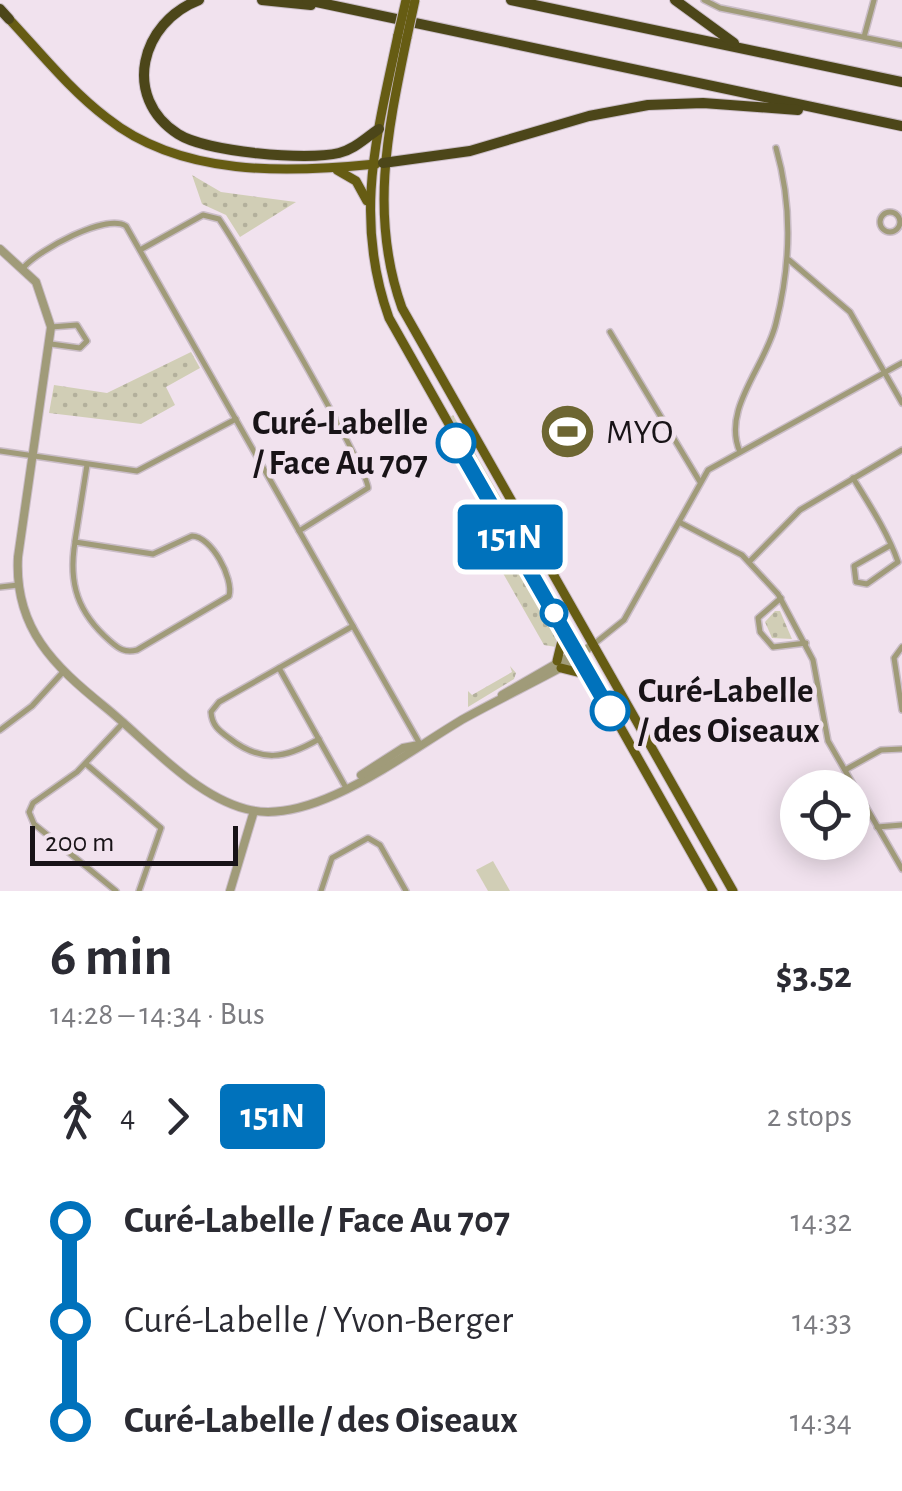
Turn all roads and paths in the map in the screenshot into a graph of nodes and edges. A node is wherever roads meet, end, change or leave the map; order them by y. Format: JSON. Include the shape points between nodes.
{"nodes":[{"id":1,"x":199,"y":0,"type":"edge"},
{"id":2,"x":262,"y":0,"type":"edge"},
{"id":3,"x":306,"y":0,"type":"edge"},
{"id":4,"x":406,"y":0,"type":"edge"},
{"id":5,"x":415,"y":0,"type":"edge"},
{"id":6,"x":511,"y":0,"type":"edge"},
{"id":7,"x":675,"y":0,"type":"edge"},
{"id":8,"x":704,"y":0,"type":"edge"},
{"id":9,"x":874,"y":0,"type":"edge"},
{"id":10,"x":340,"y":7,"type":"junction"},
{"id":11,"x":0,"y":9,"type":"edge"},
{"id":12,"x":9,"y":18,"type":"joint"},
{"id":13,"x":403,"y":36,"type":"junction"},
{"id":14,"x":864,"y":37,"type":"junction"},
{"id":15,"x":902,"y":45,"type":"edge"},
{"id":16,"x":744,"y":49,"type":"junction"},
{"id":17,"x":902,"y":82,"type":"edge"},
{"id":18,"x":839,"y":113,"type":"junction"},
{"id":19,"x":902,"y":126,"type":"edge"},
{"id":20,"x":378,"y":129,"type":"junction"},
{"id":21,"x":776,"y":148,"type":"dead end"},
{"id":22,"x":378,"y":164,"type":"junction"},
{"id":23,"x":334,"y":169,"type":"junction"},
{"id":24,"x":367,"y":202,"type":"junction"},
{"id":25,"x":900,"y":230,"type":"edge"},
{"id":26,"x":0,"y":249,"type":"edge"},
{"id":27,"x":140,"y":250,"type":"junction"},
{"id":28,"x":789,"y":260,"type":"junction"},
{"id":29,"x":24,"y":267,"type":"junction"},
{"id":30,"x":51,"y":327,"type":"junction"},
{"id":31,"x":610,"y":332,"type":"dead end"},
{"id":32,"x":51,"y":344,"type":"junction"},
{"id":33,"x":902,"y":363,"type":"edge"},
{"id":34,"x":885,"y":373,"type":"junction"},
{"id":35,"x":902,"y":403,"type":"edge"},
{"id":36,"x":236,"y":419,"type":"junction"},
{"id":37,"x":902,"y":450,"type":"edge"},
{"id":38,"x":0,"y":451,"type":"edge"},
{"id":39,"x":740,"y":452,"type":"junction"},
{"id":40,"x":34,"y":456,"type":"junction"},
{"id":41,"x":87,"y":465,"type":"junction"},
{"id":42,"x":853,"y":478,"type":"junction"},
{"id":43,"x":700,"y":482,"type":"junction"},
{"id":44,"x":679,"y":522,"type":"junction"},
{"id":45,"x":299,"y":531,"type":"junction"},
{"id":46,"x":75,"y":542,"type":"junction"},
{"id":47,"x":890,"y":545,"type":"junction"},
{"id":48,"x":750,"y":560,"type":"junction"},
{"id":49,"x":18,"y":585,"type":"junction"},
{"id":50,"x":0,"y":586,"type":"edge"},
{"id":51,"x":781,"y":598,"type":"junction"},
{"id":52,"x":353,"y":626,"type":"junction"},
{"id":53,"x":564,"y":632,"type":"junction"},
{"id":54,"x":806,"y":643,"type":"junction"},
{"id":55,"x":592,"y":645,"type":"junction"},
{"id":56,"x":902,"y":647,"type":"edge"},
{"id":57,"x":578,"y":654,"type":"junction"},
{"id":58,"x":559,"y":664,"type":"junction"},
{"id":59,"x":279,"y":668,"type":"junction"},
{"id":60,"x":63,"y":672,"type":"junction"},
{"id":61,"x":589,"y":675,"type":"junction"},
{"id":62,"x":900,"y":679,"type":"edge"},
{"id":63,"x":902,"y":710,"type":"edge"},
{"id":64,"x":124,"y":722,"type":"junction"},
{"id":65,"x":0,"y":730,"type":"edge"},
{"id":66,"x":319,"y":739,"type":"junction"},
{"id":67,"x":420,"y":744,"type":"junction"},
{"id":68,"x":902,"y":749,"type":"edge"},
{"id":69,"x":86,"y":764,"type":"junction"},
{"id":70,"x":844,"y":770,"type":"joint"},
{"id":71,"x":346,"y":786,"type":"junction"},
{"id":72,"x":254,"y":811,"type":"junction"},
{"id":73,"x":870,"y":814,"type":"edge"},
{"id":74,"x":902,"y":825,"type":"edge"},
{"id":75,"x":877,"y":826,"type":"junction"},
{"id":76,"x":902,"y":869,"type":"edge"},
{"id":77,"x":116,"y":891,"type":"edge"},
{"id":78,"x":139,"y":891,"type":"edge"},
{"id":79,"x":230,"y":891,"type":"edge"},
{"id":80,"x":321,"y":891,"type":"edge"},
{"id":81,"x":406,"y":891,"type":"edge"},
{"id":82,"x":713,"y":891,"type":"edge"},
{"id":83,"x":733,"y":891,"type":"edge"}],
"edges":[{"from":1,"to":20,"type":"highway","via":[[163,22],[144,58],[150,99],[174,131],[207,146],[327,155],[354,147]]},
{"from":2,"to":10,"type":"highway"},
{"from":3,"to":10,"type":"highway"},
{"from":4,"to":13,"type":"main road","bridge":true},
{"from":5,"to":13,"type":"main road","bridge":true},
{"from":6,"to":16,"type":"highway"},
{"from":7,"to":16,"type":"highway"},
{"from":8,"to":14,"type":"street"},
{"from":9,"to":14,"type":"street"},
{"from":10,"to":18,"type":"highway"},
{"from":11,"to":12,"type":"highway"},
{"from":12,"to":23,"type":"main road","via":[[98,111],[142,141],[236,165]]},
{"from":13,"to":20,"type":"main road"},
{"from":13,"to":22,"type":"main road"},
{"from":14,"to":15,"type":"street"},
{"from":16,"to":17,"type":"highway"},
{"from":18,"to":19,"type":"highway"},
{"from":18,"to":22,"type":"highway","via":[[648,105],[470,150]]},
{"from":20,"to":22,"type":"main road"},
{"from":21,"to":28,"type":"street"},
{"from":22,"to":23,"type":"main road"},
{"from":22,"to":24,"type":"main road"},
{"from":22,"to":55,"type":"main road","via":[[384,232],[405,314]]},
{"from":23,"to":24,"type":"main road","via":[[356,181]]},
{"from":24,"to":53,"type":"main road","via":[[374,271],[394,332]]},
{"from":25,"to":25,"type":"street","via":[[896,214],[882,216],[884,230]]},
{"from":26,"to":29,"type":"street"},
{"from":27,"to":29,"type":"street","via":[[124,224],[113,221],[59,242]]},
{"from":27,"to":36,"type":"street"},
{"from":27,"to":45,"type":"street","via":[[203,215],[217,217],[368,479],[368,488]]},
{"from":28,"to":34,"type":"street","via":[[848,310]]},
{"from":28,"to":39,"type":"street","via":[[773,334],[733,422]]},
{"from":29,"to":30,"type":"street","via":[[41,292]]},
{"from":30,"to":32,"type":"street"},
{"from":30,"to":32,"type":"street","via":[[76,325],[88,340],[82,348]]},
{"from":31,"to":43,"type":"street"},
{"from":32,"to":40,"type":"street"},
{"from":33,"to":34,"type":"street"},
{"from":34,"to":35,"type":"street"},
{"from":34,"to":39,"type":"street"},
{"from":36,"to":41,"type":"street","via":[[146,469]]},
{"from":36,"to":45,"type":"street"},
{"from":37,"to":42,"type":"street"},
{"from":38,"to":40,"type":"street"},
{"from":39,"to":43,"type":"street"},
{"from":40,"to":41,"type":"street"},
{"from":40,"to":49,"type":"street"},
{"from":41,"to":46,"type":"street"},
{"from":42,"to":47,"type":"street"},
{"from":42,"to":48,"type":"street","via":[[800,510]]},
{"from":43,"to":44,"type":"street"},
{"from":44,"to":48,"type":"street"},
{"from":44,"to":55,"type":"street","via":[[624,620]]},
{"from":45,"to":52,"type":"street"},
{"from":46,"to":46,"type":"street","via":[[72,576],[80,606],[96,630],[124,651],[137,650],[231,592],[210,546],[198,536],[153,554]]},
{"from":47,"to":47,"type":"street","via":[[854,566],[856,582],[867,584],[896,566]]},
{"from":48,"to":51,"type":"street"},
{"from":49,"to":50,"type":"street"},
{"from":49,"to":60,"type":"street","via":[[33,634]]},
{"from":51,"to":54,"type":"street"},
{"from":51,"to":54,"type":"street","via":[[758,618],[760,632],[773,647]]},
{"from":52,"to":59,"type":"street"},
{"from":52,"to":67,"type":"street"},
{"from":53,"to":57,"type":"main road"},
{"from":53,"to":58,"type":"main road"},
{"from":54,"to":70,"type":"street","via":[[824,731]]},
{"from":55,"to":57,"type":"street"},
{"from":55,"to":83,"type":"main road"},
{"from":56,"to":62,"type":"street","via":[[894,655]]},
{"from":57,"to":58,"type":"street"},
{"from":57,"to":61,"type":"main road"},
{"from":58,"to":61,"type":"main road"},
{"from":58,"to":67,"type":"street"},
{"from":59,"to":66,"type":"street"},
{"from":59,"to":66,"type":"street","via":[[216,704],[212,722],[264,757],[291,754]]},
{"from":60,"to":64,"type":"street"},
{"from":60,"to":65,"type":"street"},
{"from":61,"to":82,"type":"main road"},
{"from":62,"to":63,"type":"street"},
{"from":64,"to":69,"type":"street"},
{"from":64,"to":72,"type":"street","via":[[209,791]]},
{"from":66,"to":71,"type":"street"},
{"from":67,"to":71,"type":"street"},
{"from":68,"to":70,"type":"street","via":[[881,750]]},
{"from":69,"to":77,"type":"street","via":[[33,803],[29,815]]},
{"from":69,"to":78,"type":"street","via":[[162,828]]},
{"from":71,"to":72,"type":"street","via":[[298,809]]},
{"from":72,"to":79,"type":"street"},
{"from":73,"to":75,"type":"street"},
{"from":74,"to":75,"type":"street"},
{"from":75,"to":76,"type":"street"},
{"from":80,"to":81,"type":"street","via":[[333,856],[368,838],[380,845]]}]}
